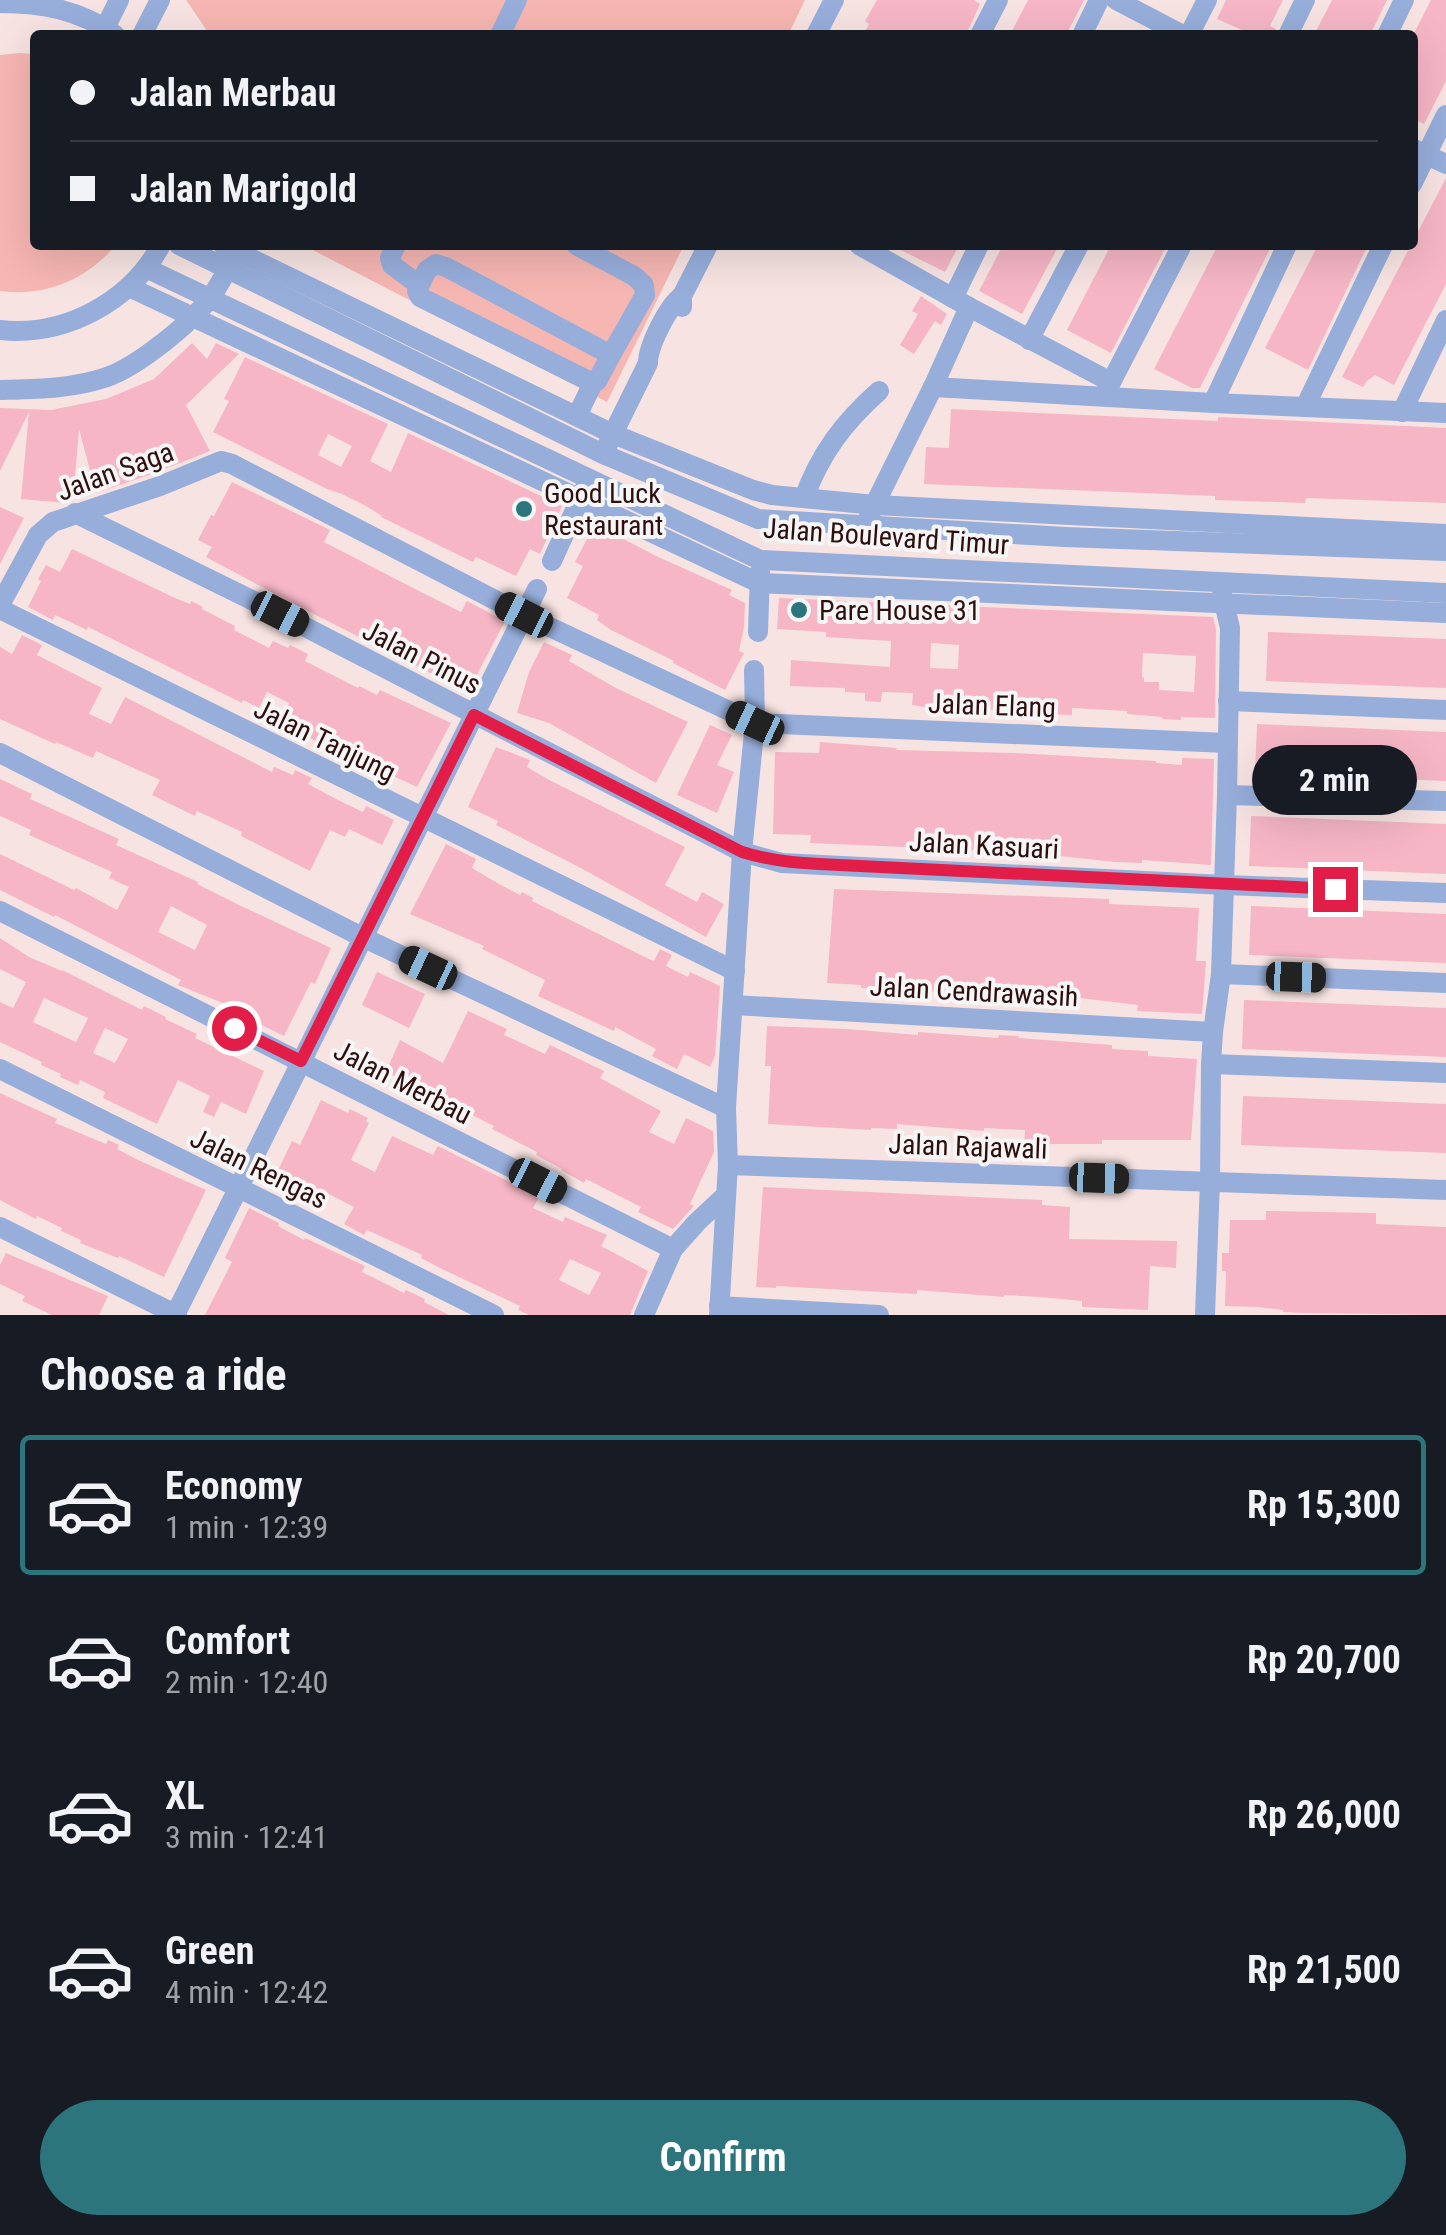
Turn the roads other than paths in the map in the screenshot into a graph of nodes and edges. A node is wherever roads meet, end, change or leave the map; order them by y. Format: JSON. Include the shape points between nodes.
{"nodes":[{"id":1,"x":119,"y":0,"type":"edge"},
{"id":2,"x":160,"y":0,"type":"edge"},
{"id":3,"x":517,"y":0,"type":"edge"},
{"id":4,"x":834,"y":0,"type":"edge"},
{"id":5,"x":998,"y":0,"type":"edge"},
{"id":6,"x":1100,"y":0,"type":"edge"},
{"id":7,"x":1116,"y":0,"type":"edge"},
{"id":8,"x":1206,"y":0,"type":"edge"},
{"id":9,"x":1305,"y":0,"type":"edge"},
{"id":10,"x":1404,"y":0,"type":"edge"},
{"id":11,"x":0,"y":3,"type":"edge"},
{"id":12,"x":106,"y":30,"type":"edge"},
{"id":13,"x":111,"y":30,"type":"edge"},
{"id":14,"x":145,"y":30,"type":"edge"},
{"id":15,"x":502,"y":30,"type":"edge"},
{"id":16,"x":819,"y":30,"type":"edge"},
{"id":17,"x":983,"y":30,"type":"edge"},
{"id":18,"x":1085,"y":30,"type":"edge"},
{"id":19,"x":1176,"y":30,"type":"edge"},
{"id":20,"x":1189,"y":30,"type":"edge"},
{"id":21,"x":1290,"y":30,"type":"edge"},
{"id":22,"x":1389,"y":30,"type":"edge"},
{"id":23,"x":1446,"y":115,"type":"edge"},
{"id":24,"x":1419,"y":151,"type":"edge"},
{"id":25,"x":1446,"y":164,"type":"edge"},
{"id":26,"x":158,"y":250,"type":"edge"},
{"id":27,"x":204,"y":250,"type":"edge"},
{"id":28,"x":394,"y":250,"type":"edge"},
{"id":29,"x":585,"y":250,"type":"edge"},
{"id":30,"x":705,"y":250,"type":"edge"},
{"id":31,"x":872,"y":250,"type":"edge"},
{"id":32,"x":978,"y":250,"type":"edge"},
{"id":33,"x":1076,"y":250,"type":"edge"},
{"id":34,"x":1179,"y":250,"type":"edge"},
{"id":35,"x":1285,"y":250,"type":"edge"},
{"id":36,"x":1381,"y":250,"type":"edge"},
{"id":37,"x":229,"y":255,"type":"edge"},
{"id":38,"x":146,"y":268,"type":"junction"},
{"id":39,"x":419,"y":285,"type":"junction"},
{"id":40,"x":129,"y":287,"type":"junction"},
{"id":41,"x":210,"y":298,"type":"junction"},
{"id":42,"x":961,"y":303,"type":"junction"},
{"id":43,"x":192,"y":317,"type":"junction"},
{"id":44,"x":1446,"y":320,"type":"edge"},
{"id":45,"x":2,"y":332,"type":"edge"},
{"id":46,"x":1030,"y":340,"type":"junction"},
{"id":47,"x":611,"y":355,"type":"junction"},
{"id":48,"x":593,"y":383,"type":"junction"},
{"id":49,"x":933,"y":387,"type":"junction"},
{"id":50,"x":1107,"y":389,"type":"junction"},
{"id":51,"x":0,"y":390,"type":"edge"},
{"id":52,"x":880,"y":391,"type":"dead end"},
{"id":53,"x":1213,"y":403,"type":"junction"},
{"id":54,"x":1306,"y":407,"type":"junction"},
{"id":55,"x":1402,"y":412,"type":"junction"},
{"id":56,"x":1446,"y":413,"type":"edge"},
{"id":57,"x":577,"y":416,"type":"junction"},
{"id":58,"x":614,"y":434,"type":"junction"},
{"id":59,"x":603,"y":454,"type":"junction"},
{"id":60,"x":585,"y":488,"type":"junction"},
{"id":61,"x":804,"y":498,"type":"junction"},
{"id":62,"x":875,"y":505,"type":"junction"},
{"id":63,"x":75,"y":513,"type":"junction"},
{"id":64,"x":863,"y":526,"type":"junction"},
{"id":65,"x":1446,"y":534,"type":"edge"},
{"id":66,"x":1446,"y":551,"type":"edge"},
{"id":67,"x":760,"y":560,"type":"junction"},
{"id":68,"x":552,"y":561,"type":"dead end"},
{"id":69,"x":759,"y":582,"type":"junction"},
{"id":70,"x":537,"y":589,"type":"dead end"},
{"id":71,"x":1235,"y":597,"type":"junction"},
{"id":72,"x":1444,"y":603,"type":"edge"},
{"id":73,"x":0,"y":607,"type":"edge"},
{"id":74,"x":524,"y":615,"type":"junction"},
{"id":75,"x":758,"y":632,"type":"dead end"},
{"id":76,"x":754,"y":670,"type":"dead end"},
{"id":77,"x":1228,"y":701,"type":"junction"},
{"id":78,"x":1446,"y":710,"type":"edge"},
{"id":79,"x":474,"y":715,"type":"junction"},
{"id":80,"x":755,"y":723,"type":"junction"},
{"id":81,"x":1227,"y":743,"type":"junction"},
{"id":82,"x":0,"y":753,"type":"edge"},
{"id":83,"x":1227,"y":795,"type":"junction"},
{"id":84,"x":1446,"y":802,"type":"edge"},
{"id":85,"x":423,"y":819,"type":"junction"},
{"id":86,"x":742,"y":852,"type":"junction"},
{"id":87,"x":1225,"y":885,"type":"junction"},
{"id":88,"x":1446,"y":893,"type":"edge"},
{"id":89,"x":0,"y":911,"type":"edge"},
{"id":90,"x":362,"y":937,"type":"junction"},
{"id":91,"x":734,"y":971,"type":"junction"},
{"id":92,"x":1221,"y":974,"type":"junction"},
{"id":93,"x":1446,"y":983,"type":"edge"},
{"id":94,"x":733,"y":1005,"type":"junction"},
{"id":95,"x":1213,"y":1032,"type":"junction"},
{"id":96,"x":301,"y":1061,"type":"junction"},
{"id":97,"x":1212,"y":1064,"type":"junction"},
{"id":98,"x":0,"y":1069,"type":"edge"},
{"id":99,"x":1446,"y":1073,"type":"edge"},
{"id":100,"x":726,"y":1108,"type":"junction"},
{"id":101,"x":728,"y":1165,"type":"junction"},
{"id":102,"x":1210,"y":1181,"type":"junction"},
{"id":103,"x":238,"y":1188,"type":"junction"},
{"id":104,"x":1446,"y":1190,"type":"edge"},
{"id":105,"x":725,"y":1196,"type":"junction"},
{"id":106,"x":0,"y":1227,"type":"edge"},
{"id":107,"x":673,"y":1249,"type":"junction"},
{"id":108,"x":719,"y":1310,"type":"edge"},
{"id":109,"x":176,"y":1315,"type":"edge"},
{"id":110,"x":494,"y":1315,"type":"edge"},
{"id":111,"x":644,"y":1315,"type":"edge"},
{"id":112,"x":879,"y":1315,"type":"edge"},
{"id":113,"x":1205,"y":1315,"type":"edge"}],
"edges":[{"from":1,"to":13,"type":"street"},
{"from":2,"to":14,"type":"street"},
{"from":3,"to":15,"type":"street"},
{"from":4,"to":16,"type":"street"},
{"from":5,"to":17,"type":"street"},
{"from":6,"to":18,"type":"street"},
{"from":7,"to":19,"type":"street"},
{"from":8,"to":20,"type":"street"},
{"from":9,"to":21,"type":"street"},
{"from":10,"to":22,"type":"street"},
{"from":11,"to":12,"type":"street","via":[[55,7]]},
{"from":23,"to":24,"type":"street"},
{"from":24,"to":25,"type":"street"},
{"from":26,"to":38,"type":"street"},
{"from":27,"to":37,"type":"street","name":"Jalan Boulevard Timur"},
{"from":28,"to":39,"type":"street","via":[[392,265]]},
{"from":29,"to":47,"type":"street","via":[[644,285],[645,295]]},
{"from":30,"to":58,"type":"street","via":[[672,303]]},
{"from":31,"to":42,"type":"street"},
{"from":32,"to":42,"type":"street"},
{"from":33,"to":46,"type":"street"},
{"from":34,"to":50,"type":"street"},
{"from":35,"to":53,"type":"street"},
{"from":36,"to":54,"type":"street"},
{"from":37,"to":41,"type":"street"},
{"from":37,"to":57,"type":"street","name":"Jalan Boulevard Timur"},
{"from":37,"to":59,"type":"street","name":"Jalan Boulevard Timur"},
{"from":38,"to":40,"type":"street"},
{"from":38,"to":41,"type":"street","name":"Jalan Boulevard Timur"},
{"from":39,"to":47,"type":"street","via":[[427,270],[446,267]]},
{"from":39,"to":48,"type":"street","via":[[420,297]]},
{"from":40,"to":43,"type":"street"},
{"from":40,"to":45,"type":"street","via":[[59,326]]},
{"from":41,"to":43,"type":"street"},
{"from":41,"to":60,"type":"street","name":"Jalan Boulevard Timur"},
{"from":42,"to":46,"type":"street"},
{"from":42,"to":49,"type":"street"},
{"from":43,"to":51,"type":"street","via":[[144,357],[108,376],[58,388]]},
{"from":43,"to":60,"type":"street"},
{"from":44,"to":55,"type":"street"},
{"from":46,"to":50,"type":"street"},
{"from":47,"to":48,"type":"street"},
{"from":48,"to":57,"type":"street"},
{"from":49,"to":50,"type":"street"},
{"from":49,"to":62,"type":"street"},
{"from":50,"to":53,"type":"street"},
{"from":52,"to":61,"type":"street","via":[[840,430]]},
{"from":53,"to":54,"type":"street"},
{"from":54,"to":55,"type":"street"},
{"from":55,"to":56,"type":"street"},
{"from":57,"to":58,"type":"street","name":"Jalan Boulevard Timur"},
{"from":58,"to":59,"type":"street"},
{"from":58,"to":61,"type":"street","name":"Jalan Boulevard Timur","via":[[752,490]]},
{"from":59,"to":60,"type":"street"},
{"from":59,"to":64,"type":"street","name":"Jalan Boulevard Timur","via":[[758,520]]},
{"from":60,"to":67,"type":"street","name":"Jalan Boulevard Timur"},
{"from":60,"to":68,"type":"street"},
{"from":60,"to":69,"type":"street"},
{"from":61,"to":62,"type":"street","name":"Jalan Boulevard Timur"},
{"from":62,"to":64,"type":"street"},
{"from":62,"to":65,"type":"street","name":"Jalan Boulevard Timur"},
{"from":63,"to":73,"type":"street","name":"Jalan Saga","via":[[38,535]]},
{"from":63,"to":74,"type":"street","name":"Jalan Saga","via":[[218,462],[232,464]]},
{"from":63,"to":79,"type":"street","name":"Jalan Pinus"},
{"from":64,"to":66,"type":"street","name":"Jalan Boulevard Timur"},
{"from":67,"to":69,"type":"street"},
{"from":67,"to":71,"type":"street","name":"Jalan Boulevard Timur","via":[[1222,582]]},
{"from":69,"to":71,"type":"street"},
{"from":69,"to":75,"type":"street"},
{"from":70,"to":74,"type":"street"},
{"from":71,"to":72,"type":"street","name":"Jalan Boulevard Timur"},
{"from":71,"to":77,"type":"street"},
{"from":73,"to":85,"type":"street","name":"Jalan Tanjung"},
{"from":74,"to":79,"type":"street"},
{"from":74,"to":80,"type":"street"},
{"from":76,"to":80,"type":"street"},
{"from":77,"to":78,"type":"street"},
{"from":77,"to":81,"type":"street"},
{"from":79,"to":85,"type":"street"},
{"from":79,"to":86,"type":"street","name":"Jalan Pinus"},
{"from":80,"to":81,"type":"street","name":"Jalan Elang"},
{"from":80,"to":86,"type":"street"},
{"from":81,"to":83,"type":"street"},
{"from":82,"to":90,"type":"street"},
{"from":83,"to":84,"type":"street"},
{"from":83,"to":87,"type":"street"},
{"from":85,"to":90,"type":"street"},
{"from":85,"to":91,"type":"street","name":"Jalan Tanjung"},
{"from":86,"to":87,"type":"street","name":"Jalan Kasuari","via":[[782,862]]},
{"from":86,"to":91,"type":"street"},
{"from":87,"to":88,"type":"street","name":"Jalan Kasuari"},
{"from":87,"to":92,"type":"street"},
{"from":89,"to":96,"type":"street","name":"Jalan Merbau"},
{"from":90,"to":96,"type":"street"},
{"from":90,"to":100,"type":"street"},
{"from":91,"to":94,"type":"street"},
{"from":92,"to":93,"type":"street"},
{"from":92,"to":95,"type":"street"},
{"from":94,"to":95,"type":"street","name":"Jalan Cendrawasih"},
{"from":94,"to":100,"type":"street"},
{"from":95,"to":97,"type":"street"},
{"from":96,"to":103,"type":"street"},
{"from":96,"to":107,"type":"street","name":"Jalan Merbau"},
{"from":97,"to":99,"type":"street"},
{"from":97,"to":102,"type":"street"},
{"from":98,"to":103,"type":"street","name":"Jalan Rengas"},
{"from":100,"to":101,"type":"street"},
{"from":101,"to":102,"type":"street","name":"Jalan Rajawali"},
{"from":101,"to":105,"type":"street"},
{"from":102,"to":104,"type":"street","name":"Jalan Rajawali"},
{"from":102,"to":113,"type":"street"},
{"from":103,"to":109,"type":"street"},
{"from":103,"to":110,"type":"street","name":"Jalan Rengas"},
{"from":105,"to":107,"type":"street"},
{"from":105,"to":108,"type":"street"},
{"from":106,"to":109,"type":"street"},
{"from":107,"to":111,"type":"street"},
{"from":108,"to":112,"type":"street"}]}
